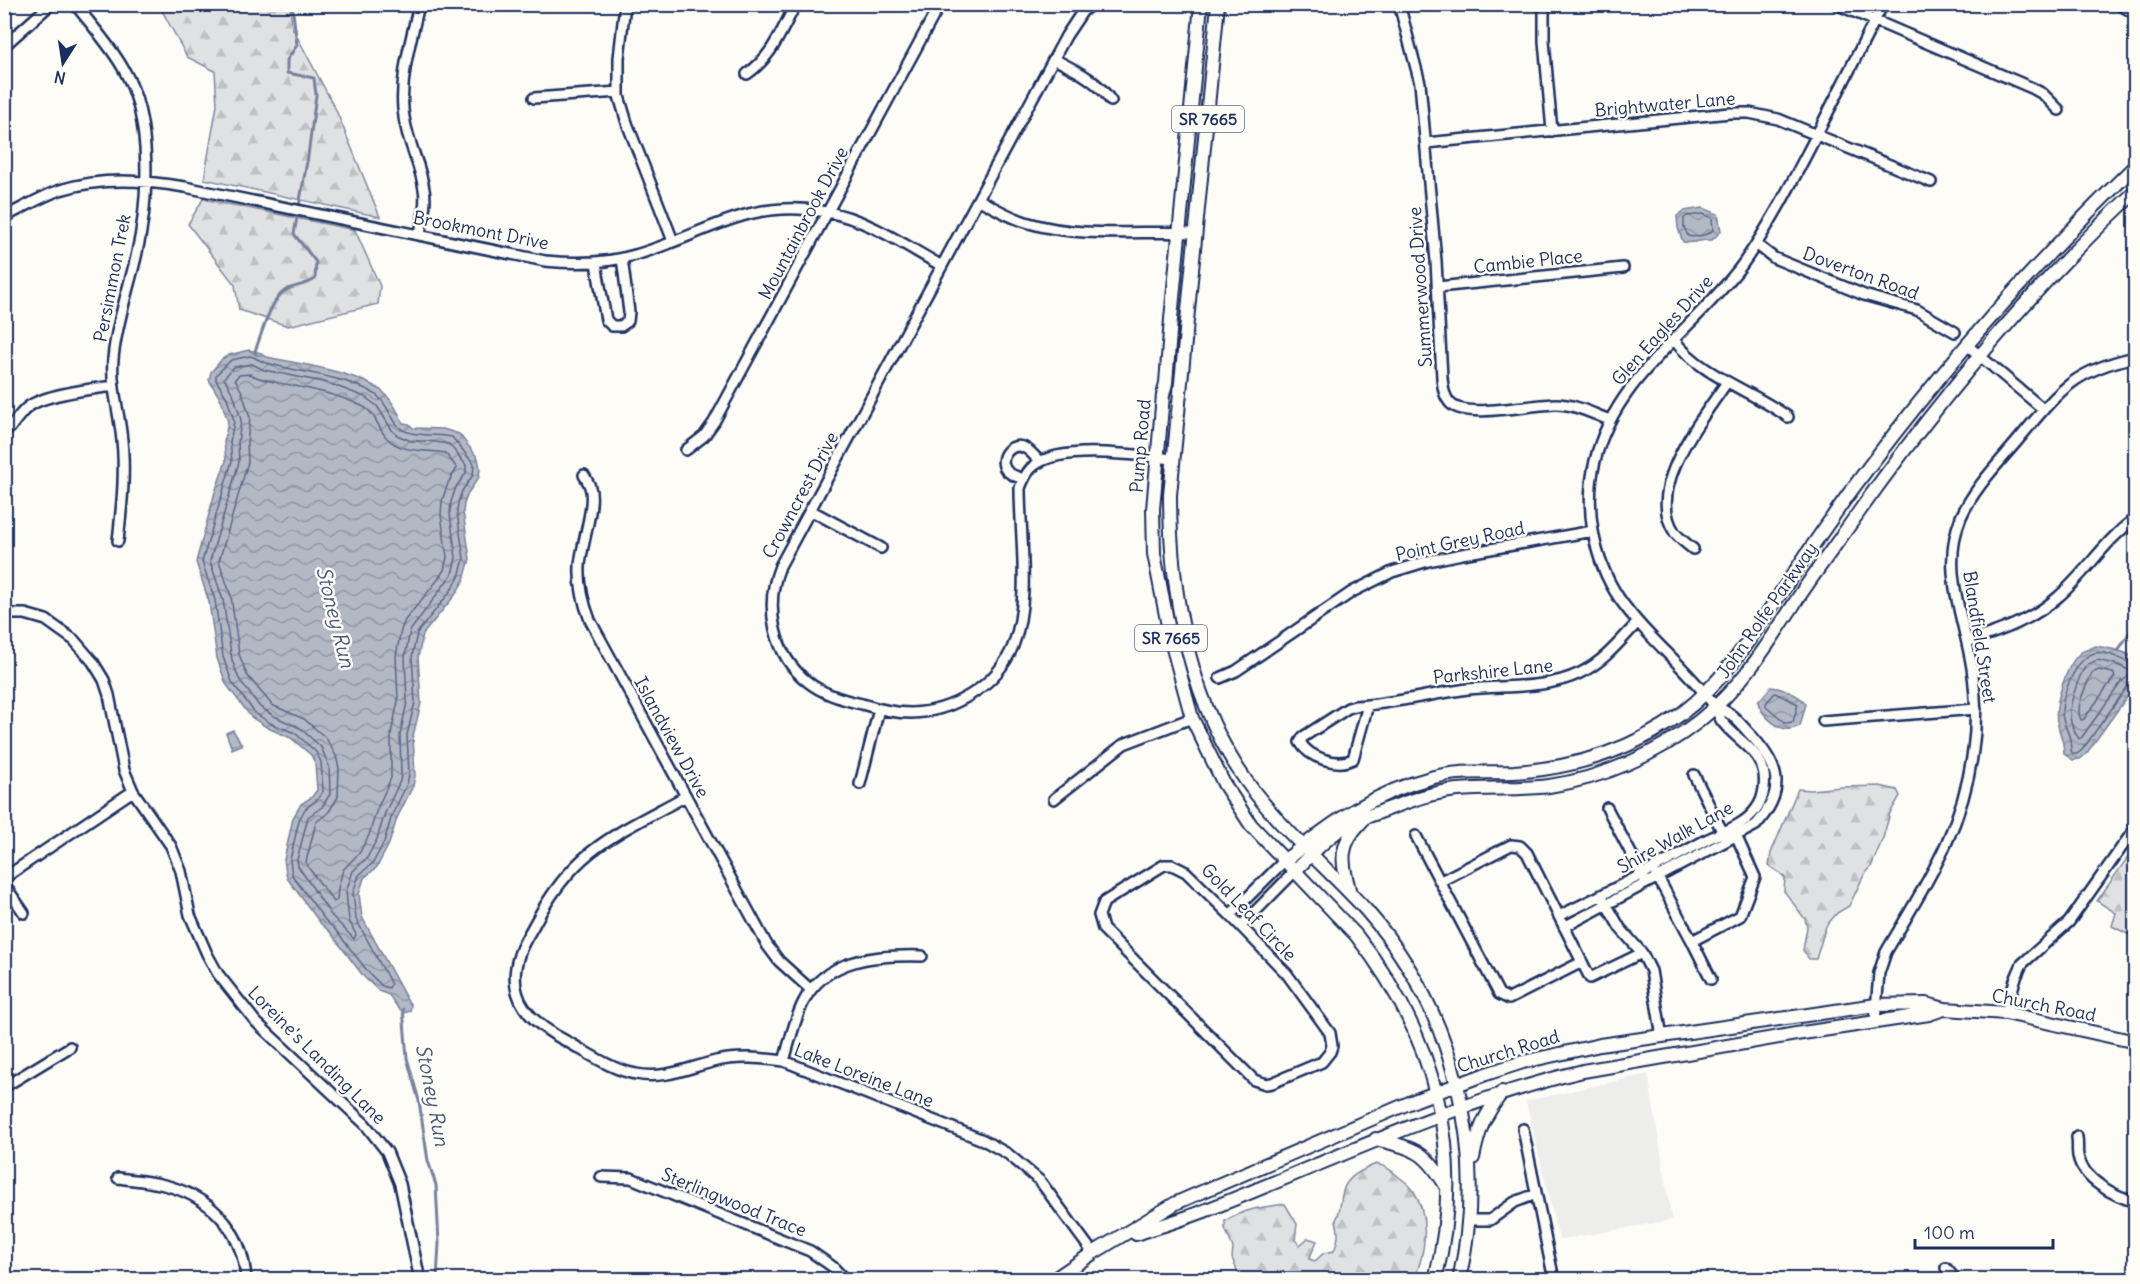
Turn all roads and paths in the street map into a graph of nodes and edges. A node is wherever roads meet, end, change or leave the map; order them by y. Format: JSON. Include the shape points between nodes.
{"nodes":[{"id":1,"x":51,"y":4,"type":"edge"},
{"id":2,"x":75,"y":4,"type":"edge"},
{"id":3,"x":419,"y":4,"type":"edge"},
{"id":4,"x":625,"y":4,"type":"edge"},
{"id":5,"x":796,"y":4,"type":"edge"},
{"id":6,"x":940,"y":4,"type":"edge"},
{"id":7,"x":1090,"y":4,"type":"edge"},
{"id":8,"x":1201,"y":4,"type":"edge"},
{"id":9,"x":1218,"y":4,"type":"edge"},
{"id":10,"x":1399,"y":4,"type":"edge"},
{"id":11,"x":1544,"y":4,"type":"edge"},
{"id":12,"x":1836,"y":4,"type":"edge"},
{"id":13,"x":1883,"y":4,"type":"edge"},
{"id":14,"x":2118,"y":4,"type":"edge"},
{"id":15,"x":2136,"y":14,"type":"edge"},
{"id":16,"x":1875,"y":21,"type":"junction"},
{"id":17,"x":4,"y":46,"type":"edge"},
{"id":18,"x":1054,"y":59,"type":"junction"},
{"id":19,"x":747,"y":74,"type":"dead end"},
{"id":20,"x":619,"y":92,"type":"junction"},
{"id":21,"x":534,"y":98,"type":"dead end"},
{"id":22,"x":1111,"y":101,"type":"dead end"},
{"id":23,"x":2059,"y":110,"type":"dead end"},
{"id":24,"x":1552,"y":131,"type":"junction"},
{"id":25,"x":1816,"y":135,"type":"junction"},
{"id":26,"x":1426,"y":143,"type":"junction"},
{"id":27,"x":2136,"y":165,"type":"edge"},
{"id":28,"x":145,"y":181,"type":"junction"},
{"id":29,"x":1931,"y":182,"type":"dead end"},
{"id":30,"x":2136,"y":191,"type":"edge"},
{"id":31,"x":978,"y":199,"type":"junction"},
{"id":32,"x":828,"y":212,"type":"junction"},
{"id":33,"x":4,"y":217,"type":"edge"},
{"id":34,"x":1179,"y":232,"type":"junction"},
{"id":35,"x":1196,"y":233,"type":"junction"},
{"id":36,"x":420,"y":235,"type":"junction"},
{"id":37,"x":673,"y":241,"type":"junction"},
{"id":38,"x":1756,"y":244,"type":"junction"},
{"id":39,"x":622,"y":258,"type":"junction"},
{"id":40,"x":596,"y":263,"type":"junction"},
{"id":41,"x":942,"y":266,"type":"junction"},
{"id":42,"x":1623,"y":268,"type":"dead end"},
{"id":43,"x":1437,"y":287,"type":"junction"},
{"id":44,"x":1955,"y":332,"type":"dead end"},
{"id":45,"x":1674,"y":340,"type":"junction"},
{"id":46,"x":1967,"y":345,"type":"junction"},
{"id":47,"x":1979,"y":356,"type":"junction"},
{"id":48,"x":2136,"y":357,"type":"edge"},
{"id":49,"x":1727,"y":382,"type":"junction"},
{"id":50,"x":114,"y":386,"type":"junction"},
{"id":51,"x":2043,"y":409,"type":"junction"},
{"id":52,"x":1788,"y":417,"type":"dead end"},
{"id":53,"x":1610,"y":420,"type":"junction"},
{"id":54,"x":10,"y":429,"type":"dead end"},
{"id":55,"x":686,"y":450,"type":"dead end"},
{"id":56,"x":1157,"y":458,"type":"junction"},
{"id":57,"x":1174,"y":459,"type":"junction"},
{"id":58,"x":1040,"y":462,"type":"junction"},
{"id":59,"x":584,"y":475,"type":"dead end"},
{"id":60,"x":1023,"y":479,"type":"junction"},
{"id":61,"x":810,"y":510,"type":"junction"},
{"id":62,"x":2136,"y":518,"type":"edge"},
{"id":63,"x":1593,"y":531,"type":"junction"},
{"id":64,"x":118,"y":541,"type":"dead end"},
{"id":65,"x":881,"y":548,"type":"dead end"},
{"id":66,"x":1693,"y":549,"type":"dead end"},
{"id":67,"x":4,"y":614,"type":"edge"},
{"id":68,"x":1638,"y":622,"type":"junction"},
{"id":69,"x":1966,"y":642,"type":"junction"},
{"id":70,"x":1220,"y":678,"type":"dead end"},
{"id":71,"x":1705,"y":694,"type":"junction"},
{"id":72,"x":1368,"y":705,"type":"junction"},
{"id":73,"x":1716,"y":707,"type":"junction"},
{"id":74,"x":879,"y":709,"type":"junction"},
{"id":75,"x":1976,"y":709,"type":"junction"},
{"id":76,"x":1192,"y":718,"type":"junction"},
{"id":77,"x":1823,"y":721,"type":"dead end"},
{"id":78,"x":1694,"y":775,"type":"dead end"},
{"id":79,"x":860,"y":784,"type":"dead end"},
{"id":80,"x":133,"y":791,"type":"junction"},
{"id":81,"x":686,"y":796,"type":"junction"},
{"id":82,"x":1054,"y":799,"type":"dead end"},
{"id":83,"x":1606,"y":808,"type":"dead end"},
{"id":84,"x":1365,"y":818,"type":"junction"},
{"id":85,"x":2136,"y":827,"type":"edge"},
{"id":86,"x":1734,"y":831,"type":"junction"},
{"id":87,"x":1416,"y":836,"type":"dead end"},
{"id":88,"x":1725,"y":836,"type":"junction"},
{"id":89,"x":1307,"y":850,"type":"junction"},
{"id":90,"x":1284,"y":861,"type":"junction"},
{"id":91,"x":1294,"y":872,"type":"junction"},
{"id":92,"x":1655,"y":873,"type":"junction"},
{"id":93,"x":4,"y":878,"type":"edge"},
{"id":94,"x":1645,"y":879,"type":"junction"},
{"id":95,"x":1441,"y":881,"type":"junction"},
{"id":96,"x":4,"y":884,"type":"edge"},
{"id":97,"x":1350,"y":894,"type":"junction"},
{"id":98,"x":1604,"y":900,"type":"junction"},
{"id":99,"x":24,"y":913,"type":"dead end"},
{"id":100,"x":1230,"y":915,"type":"junction"},
{"id":101,"x":1559,"y":916,"type":"junction"},
{"id":102,"x":1241,"y":926,"type":"junction"},
{"id":103,"x":1564,"y":927,"type":"junction"},
{"id":104,"x":1692,"y":941,"type":"junction"},
{"id":105,"x":1642,"y":953,"type":"junction"},
{"id":106,"x":922,"y":956,"type":"dead end"},
{"id":107,"x":1582,"y":962,"type":"junction"},
{"id":108,"x":1711,"y":979,"type":"dead end"},
{"id":109,"x":811,"y":990,"type":"junction"},
{"id":110,"x":1876,"y":1005,"type":"junction"},
{"id":111,"x":1946,"y":1009,"type":"junction"},
{"id":112,"x":2006,"y":1013,"type":"junction"},
{"id":113,"x":1875,"y":1022,"type":"junction"},
{"id":114,"x":1662,"y":1036,"type":"junction"},
{"id":115,"x":2136,"y":1042,"type":"edge"},
{"id":116,"x":70,"y":1047,"type":"dead end"},
{"id":117,"x":784,"y":1061,"type":"junction"},
{"id":118,"x":1457,"y":1085,"type":"junction"},
{"id":119,"x":4,"y":1087,"type":"edge"},
{"id":120,"x":1436,"y":1092,"type":"junction"},
{"id":121,"x":1502,"y":1092,"type":"junction"},
{"id":122,"x":1462,"y":1106,"type":"junction"},
{"id":123,"x":1441,"y":1114,"type":"junction"},
{"id":124,"x":1523,"y":1129,"type":"dead end"},
{"id":125,"x":2077,"y":1137,"type":"dead end"},
{"id":126,"x":1376,"y":1139,"type":"junction"},
{"id":127,"x":1470,"y":1174,"type":"junction"},
{"id":128,"x":601,"y":1177,"type":"dead end"},
{"id":129,"x":118,"y":1178,"type":"dead end"},
{"id":130,"x":1448,"y":1188,"type":"junction"},
{"id":131,"x":1536,"y":1194,"type":"junction"},
{"id":132,"x":2136,"y":1202,"type":"edge"},
{"id":133,"x":1468,"y":1220,"type":"junction"},
{"id":134,"x":1112,"y":1242,"type":"junction"},
{"id":135,"x":1093,"y":1253,"type":"junction"},
{"id":136,"x":1946,"y":1268,"type":"dead end"},
{"id":137,"x":246,"y":1280,"type":"edge"},
{"id":138,"x":420,"y":1280,"type":"edge"},
{"id":139,"x":845,"y":1280,"type":"edge"},
{"id":140,"x":1053,"y":1280,"type":"edge"},
{"id":141,"x":1436,"y":1280,"type":"edge"},
{"id":142,"x":1459,"y":1280,"type":"edge"},
{"id":143,"x":1554,"y":1280,"type":"edge"},
{"id":144,"x":1956,"y":1280,"type":"edge"}],
"edges":[{"from":1,"to":17,"type":"street"},
{"from":2,"to":28,"type":"street","name":"Persimmon Trek","via":[[115,55],[134,91],[146,139]]},
{"from":3,"to":36,"type":"street","via":[[404,73],[403,108],[407,136],[424,189]]},
{"from":4,"to":20,"type":"street"},
{"from":5,"to":19,"type":"street","via":[[769,55]]},
{"from":6,"to":32,"type":"street","name":"Mountainbrook Drive"},
{"from":7,"to":18,"type":"street","name":"Crowncrest Drive"},
{"from":8,"to":34,"type":"main road","name":"Pump Road","number":"SR 7665"},
{"from":9,"to":35,"type":"main road","name":"Pump Road","number":"SR 7665"},
{"from":10,"to":26,"type":"street","name":"Summerwood Drive","via":[[1420,83]]},
{"from":11,"to":24,"type":"street"},
{"from":12,"to":16,"type":"street"},
{"from":13,"to":16,"type":"street","name":"Glen Eagles Drive"},
{"from":14,"to":15,"type":"street"},
{"from":16,"to":23,"type":"street","via":[[2032,88]]},
{"from":16,"to":25,"type":"street","name":"Glen Eagles Drive"},
{"from":18,"to":22,"type":"street","via":[[1095,82]]},
{"from":18,"to":31,"type":"street","name":"Crowncrest Drive"},
{"from":20,"to":21,"type":"street"},
{"from":20,"to":37,"type":"street","via":[[627,123]]},
{"from":24,"to":25,"type":"street","name":"Brightwater Lane","via":[[1749,113],[1778,119]]},
{"from":24,"to":26,"type":"street","name":"Brightwater Lane"},
{"from":25,"to":29,"type":"street","name":"Brightwater Lane"},
{"from":25,"to":38,"type":"street","name":"Glen Eagles Drive"},
{"from":26,"to":43,"type":"street","name":"Summerwood Drive"},
{"from":27,"to":46,"type":"main road","name":"John Rolfe Parkway"},
{"from":28,"to":33,"type":"street","name":"Brookmont Drive","via":[[113,180],[59,191]]},
{"from":28,"to":36,"type":"street","name":"Brookmont Drive"},
{"from":28,"to":50,"type":"street","name":"Persimmon Trek","via":[[140,238],[116,339]]},
{"from":30,"to":47,"type":"main road","name":"John Rolfe Parkway"},
{"from":31,"to":34,"type":"street","via":[[1017,219],[1054,229]]},
{"from":31,"to":41,"type":"street","name":"Crowncrest Drive"},
{"from":32,"to":37,"type":"street","name":"Brookmont Drive","via":[[761,210]]},
{"from":32,"to":41,"type":"street","name":"Brookmont Drive","via":[[864,224]]},
{"from":32,"to":55,"type":"street","name":"Mountainbrook Drive","via":[[714,422]]},
{"from":34,"to":35,"type":"street"},
{"from":34,"to":56,"type":"main road","name":"Pump Road","number":"SR 7665"},
{"from":35,"to":57,"type":"main road","name":"Pump Road","number":"SR 7665"},
{"from":36,"to":40,"type":"street","name":"Brookmont Drive","via":[[545,261]]},
{"from":37,"to":39,"type":"street","name":"Brookmont Drive"},
{"from":38,"to":44,"type":"street","name":"Doverton Road","via":[[1774,258],[1864,295],[1917,310]]},
{"from":38,"to":45,"type":"street","name":"Glen Eagles Drive","via":[[1722,289]]},
{"from":39,"to":40,"type":"street","name":"Brookmont Drive"},
{"from":39,"to":40,"type":"street","via":[[629,312],[621,326],[612,326],[606,320]]},
{"from":41,"to":61,"type":"street","name":"Crowncrest Drive"},
{"from":42,"to":43,"type":"street","name":"Cambie Place"},
{"from":43,"to":53,"type":"street","name":"Summerwood Drive","via":[[1444,393],[1452,406],[1471,412],[1566,405]]},
{"from":45,"to":49,"type":"street","via":[[1688,356]]},
{"from":45,"to":53,"type":"street","name":"Glen Eagles Drive","via":[[1632,385]]},
{"from":46,"to":47,"type":"street"},
{"from":46,"to":71,"type":"main road","name":"John Rolfe Parkway","via":[[1865,473],[1749,642]]},
{"from":47,"to":51,"type":"street"},
{"from":47,"to":73,"type":"main road","name":"John Rolfe Parkway","via":[[1862,507],[1748,672]]},
{"from":48,"to":51,"type":"street","name":"Blandfield Street","via":[[2091,369],[2074,379]]},
{"from":49,"to":52,"type":"street"},
{"from":49,"to":66,"type":"street","via":[[1682,450],[1669,484],[1670,523],[1679,538]]},
{"from":50,"to":54,"type":"street","via":[[35,402]]},
{"from":50,"to":64,"type":"street","name":"Persimmon Trek","via":[[123,459]]},
{"from":51,"to":69,"type":"street","name":"Blandfield Street","via":[[1976,492],[1958,525],[1952,576]]},
{"from":53,"to":63,"type":"street","name":"Glen Eagles Drive","via":[[1594,465]]},
{"from":56,"to":57,"type":"street"},
{"from":56,"to":58,"type":"street","via":[[1084,454]]},
{"from":56,"to":76,"type":"main road","name":"Pump Road","number":"SR 7665","via":[[1154,554],[1169,633]]},
{"from":57,"to":89,"type":"main road","name":"Pump Road","number":"SR 7665","via":[[1170,495],[1172,561],[1201,689],[1237,767],[1274,816]]},
{"from":58,"to":60,"type":"street"},
{"from":58,"to":60,"type":"street","via":[[1024,447],[1015,446],[1007,451],[1003,459],[1005,468]]},
{"from":59,"to":81,"type":"street","name":"Islandview Drive","via":[[591,489],[579,579],[585,606],[595,632]]},
{"from":60,"to":74,"type":"street","name":"Crowncrest Drive","via":[[1022,612],[1006,658],[986,683],[948,706],[911,713]]},
{"from":61,"to":65,"type":"street"},
{"from":61,"to":74,"type":"street","name":"Crowncrest Drive","via":[[780,566],[773,590],[772,612],[778,642],[807,682],[833,696]]},
{"from":62,"to":69,"type":"street","via":[[2042,611],[2014,626]]},
{"from":63,"to":68,"type":"street","name":"Glen Eagles Drive","via":[[1605,572]]},
{"from":63,"to":70,"type":"street","name":"Point Grey Road","via":[[1428,561],[1392,572],[1352,592]]},
{"from":67,"to":80,"type":"street","name":"Loreine's Landing Lane","via":[[46,620],[74,640],[93,662],[109,695],[124,770]]},
{"from":68,"to":71,"type":"street","name":"Glen Eagles Drive"},
{"from":68,"to":72,"type":"street","name":"Parkshire Lane","via":[[1603,659],[1563,681],[1469,689]]},
{"from":69,"to":75,"type":"street","name":"Blandfield Street"},
{"from":71,"to":73,"type":"street","name":"Glen Eagles Drive"},
{"from":71,"to":89,"type":"main road","name":"John Rolfe Parkway","via":[[1643,738],[1606,754],[1541,770],[1435,777],[1395,791],[1358,807],[1327,827]]},
{"from":72,"to":72,"type":"street","name":"Parkshire Lane","via":[[1348,708],[1303,737],[1301,745],[1332,763],[1343,764],[1353,759]]},
{"from":73,"to":84,"type":"main road","name":"John Rolfe Parkway","via":[[1656,750],[1594,775],[1532,788],[1440,792],[1399,803]]},
{"from":73,"to":86,"type":"street","name":"Shire Walk Lane","via":[[1721,720],[1761,764],[1764,780],[1756,810]]},
{"from":74,"to":79,"type":"street"},
{"from":75,"to":77,"type":"street"},
{"from":75,"to":110,"type":"street","name":"Blandfield Street","via":[[1974,747],[1963,803],[1943,854],[1886,952]]},
{"from":76,"to":82,"type":"street","via":[[1124,744]]},
{"from":76,"to":90,"type":"main road","name":"Pump Road","number":"SR 7665","via":[[1238,807]]},
{"from":78,"to":88,"type":"street"},
{"from":80,"to":93,"type":"street"},
{"from":80,"to":138,"type":"street","name":"Loreine's Landing Lane","via":[[171,846],[181,871],[190,915],[218,974],[256,1022],[365,1124],[387,1152],[400,1184]]},
{"from":81,"to":109,"type":"street","name":"Islandview Drive","via":[[767,945]]},
{"from":81,"to":117,"type":"street","name":"Lake Loreine Lane","via":[[591,852],[552,893],[519,954],[515,977],[520,1001],[541,1027],[608,1064],[638,1075],[665,1075],[735,1058]]},
{"from":83,"to":94,"type":"street"},
{"from":84,"to":89,"type":"main road","name":"John Rolfe Parkway","via":[[1353,821]]},
{"from":84,"to":97,"type":"main road","via":[[1349,836],[1343,852]]},
{"from":85,"to":112,"type":"street","via":[[2069,922],[2022,964]]},
{"from":86,"to":88,"type":"street","name":"Shire Walk Lane"},
{"from":86,"to":104,"type":"street","via":[[1755,877],[1744,909],[1740,916]]},
{"from":87,"to":95,"type":"street"},
{"from":88,"to":92,"type":"street","name":"Shire Walk Lane"},
{"from":89,"to":90,"type":"main road"},
{"from":89,"to":91,"type":"main road"},
{"from":89,"to":97,"type":"main road"},
{"from":90,"to":91,"type":"main road","name":"Pump Road"},
{"from":90,"to":100,"type":"street"},
{"from":91,"to":102,"type":"street"},
{"from":91,"to":120,"type":"main road","via":[[1356,935],[1389,980],[1418,1038]]},
{"from":92,"to":94,"type":"street","name":"Shire Walk Lane"},
{"from":92,"to":104,"type":"street"},
{"from":94,"to":98,"type":"street","name":"Shire Walk Lane"},
{"from":95,"to":101,"type":"street","via":[[1511,845],[1520,846]]},
{"from":95,"to":107,"type":"street","via":[[1499,994],[1509,999]]},
{"from":96,"to":99,"type":"street"},
{"from":97,"to":118,"type":"main road","via":[[1393,945],[1421,990],[1445,1043]]},
{"from":98,"to":101,"type":"street","name":"Shire Walk Lane"},
{"from":98,"to":103,"type":"street","name":"Shire Walk Lane"},
{"from":98,"to":105,"type":"street","via":[[1620,928]]},
{"from":100,"to":102,"type":"street","name":"Gold Leaf Circle"},
{"from":100,"to":102,"type":"street","name":"Gold Leaf Circle","via":[[1186,872],[1172,865],[1157,868],[1110,897],[1099,915],[1103,929],[1254,1080],[1266,1084],[1322,1062],[1330,1052],[1332,1039],[1301,991]]},
{"from":101,"to":103,"type":"street"},
{"from":103,"to":107,"type":"street"},
{"from":104,"to":108,"type":"street"},
{"from":105,"to":107,"type":"street","via":[[1590,978]]},
{"from":105,"to":114,"type":"street","via":[[1651,971]]},
{"from":106,"to":109,"type":"street","via":[[876,956],[852,962],[826,976]]},
{"from":109,"to":117,"type":"street","via":[[794,1025]]},
{"from":110,"to":111,"type":"main road","name":"Church Road"},
{"from":110,"to":113,"type":"street","name":"Blandfield Street"},
{"from":110,"to":114,"type":"main road","name":"Church Road"},
{"from":111,"to":112,"type":"main road","name":"Church Road"},
{"from":111,"to":113,"type":"main road","name":"Church Road"},
{"from":112,"to":115,"type":"main road","name":"Church Road"},
{"from":113,"to":121,"type":"main road","name":"Church Road","via":[[1583,1071]]},
{"from":114,"to":118,"type":"main road","name":"Church Road","via":[[1550,1056]]},
{"from":116,"to":119,"type":"street"},
{"from":117,"to":135,"type":"street","name":"Lake Loreine Lane","via":[[983,1140],[1008,1154],[1040,1181]]},
{"from":118,"to":120,"type":"main road","name":"Church Road"},
{"from":118,"to":122,"type":"main road"},
{"from":120,"to":123,"type":"main road"},
{"from":120,"to":134,"type":"main road","name":"Church Road","via":[[1176,1203]]},
{"from":121,"to":122,"type":"main road","name":"Church Road"},
{"from":121,"to":127,"type":"main road","via":[[1478,1131]]},
{"from":122,"to":123,"type":"main road","name":"Church Road"},
{"from":122,"to":127,"type":"main road"},
{"from":123,"to":126,"type":"main road","name":"Church Road"},
{"from":123,"to":130,"type":"main road"},
{"from":124,"to":131,"type":"street"},
{"from":125,"to":132,"type":"street","via":[[2078,1157],[2091,1177],[2109,1191]]},
{"from":126,"to":130,"type":"main road","via":[[1418,1151]]},
{"from":126,"to":134,"type":"main road","name":"Church Road","via":[[1207,1210]]},
{"from":127,"to":133,"type":"main road"},
{"from":128,"to":139,"type":"street","name":"Sterlingwood Trace","via":[[631,1179],[810,1251]]},
{"from":129,"to":137,"type":"street","via":[[171,1187],[191,1194],[215,1210],[239,1246]]},
{"from":130,"to":141,"type":"main road"},
{"from":131,"to":133,"type":"street","via":[[1515,1202],[1490,1220]]},
{"from":131,"to":143,"type":"street"},
{"from":133,"to":142,"type":"main road"},
{"from":134,"to":135,"type":"main road","name":"Church Road"},
{"from":135,"to":140,"type":"main road","name":"Church Road"},
{"from":136,"to":144,"type":"street"}]}
